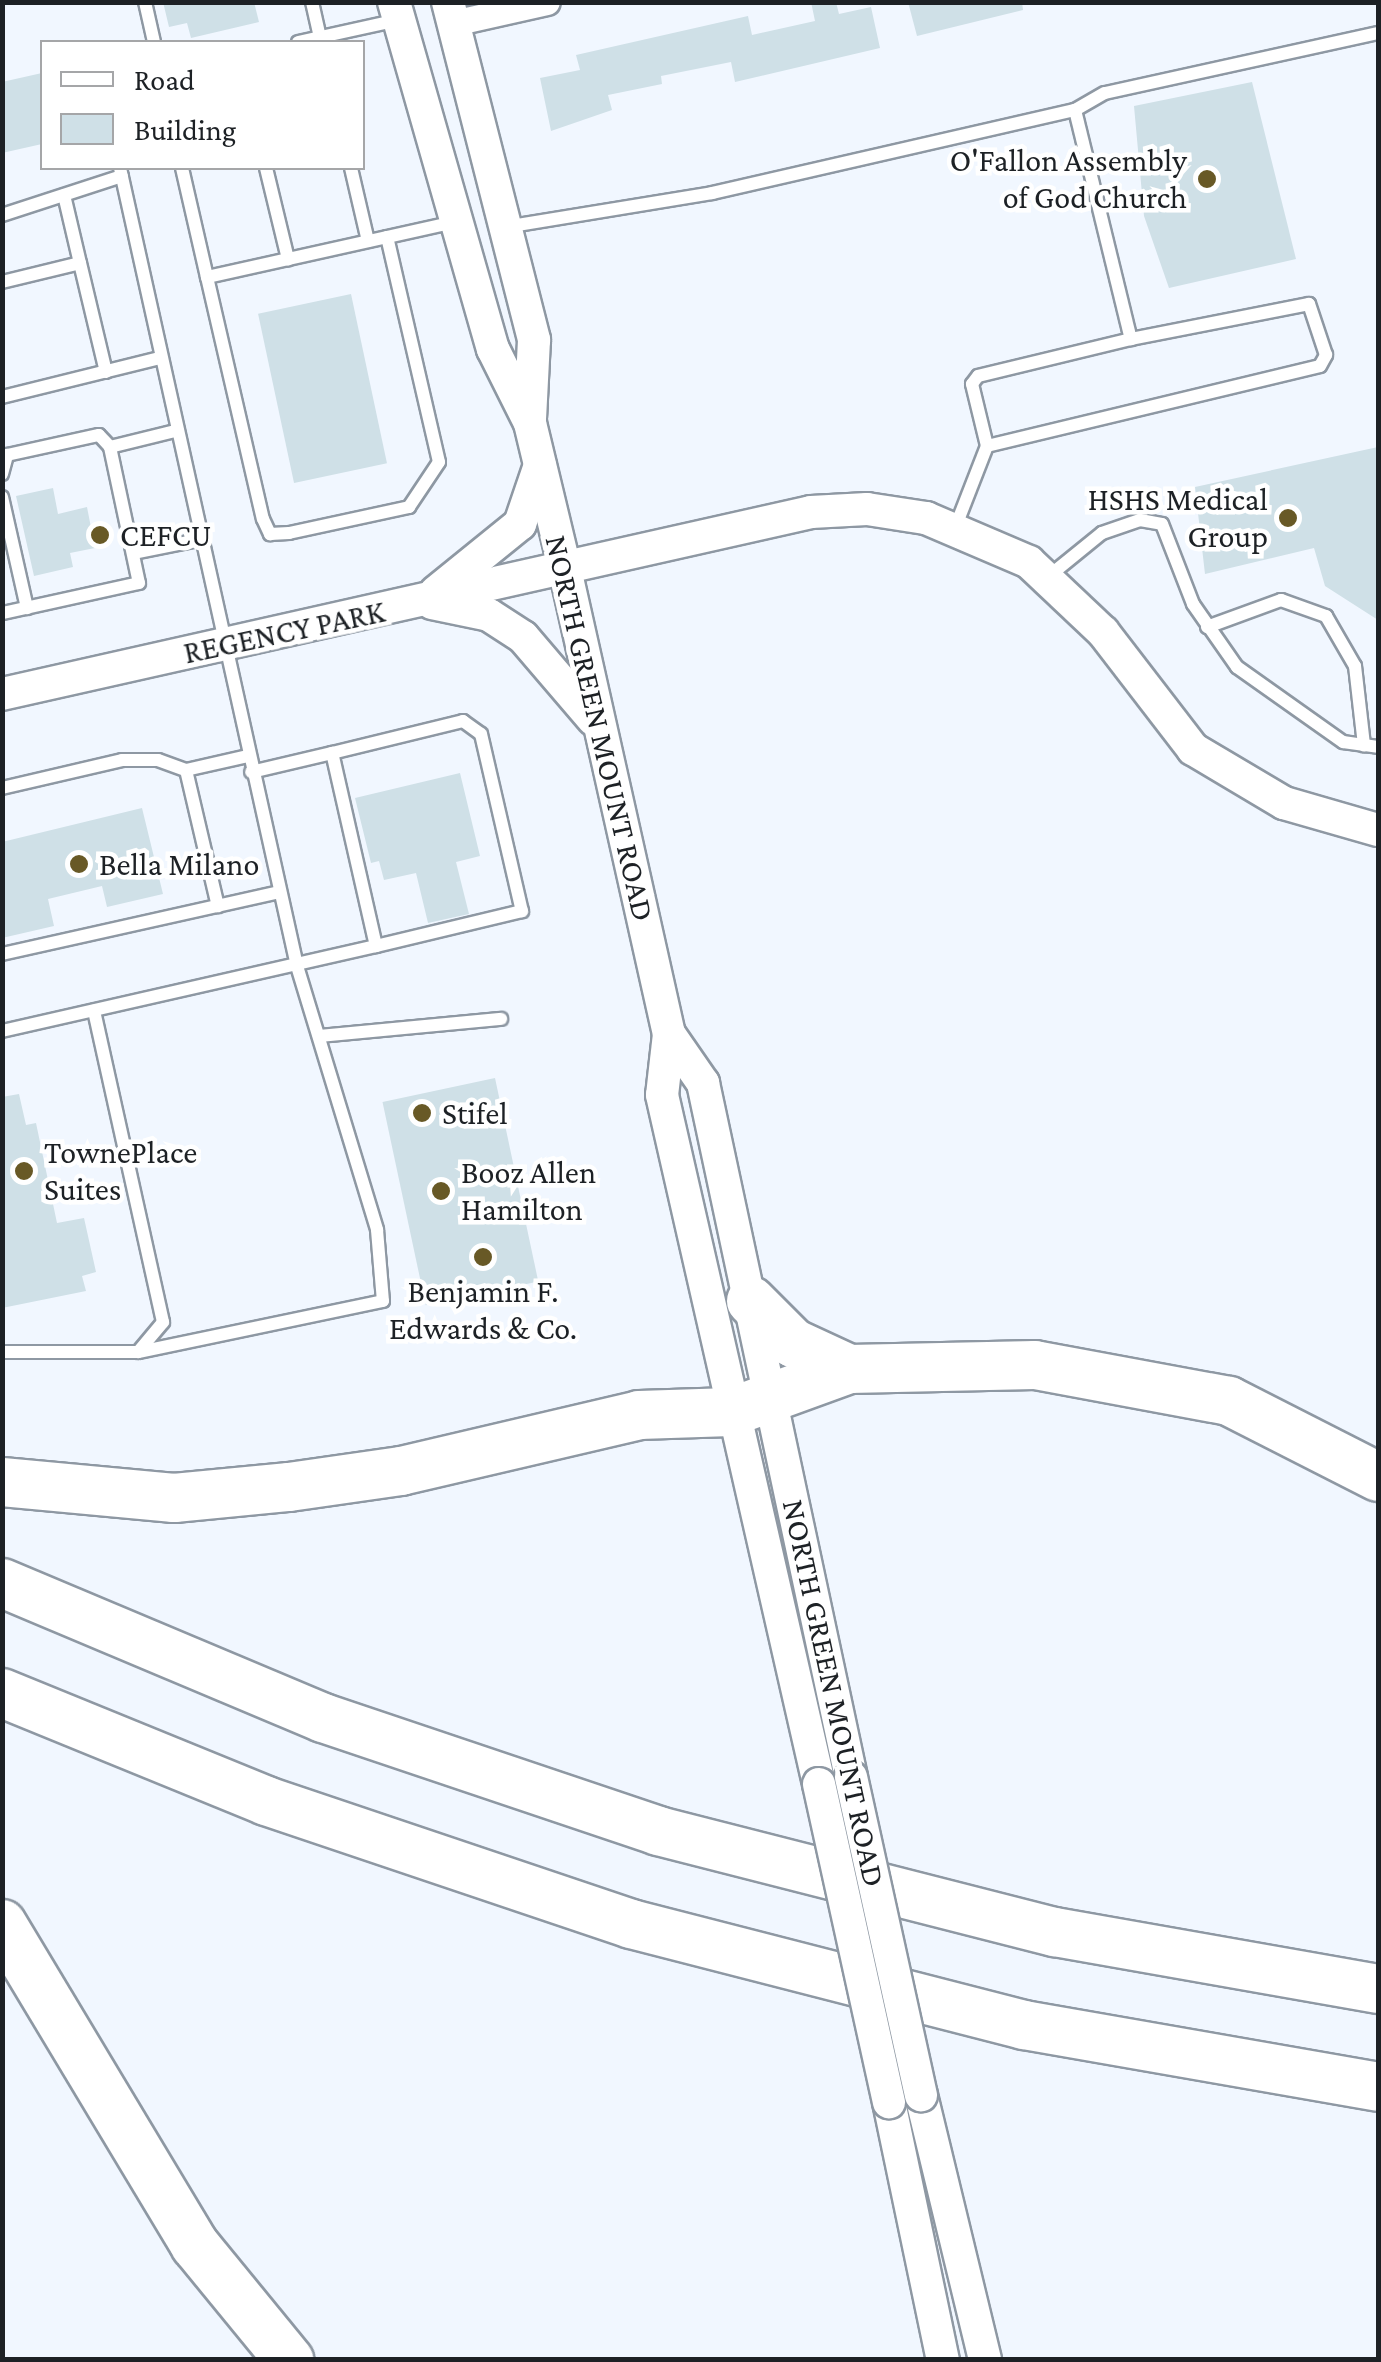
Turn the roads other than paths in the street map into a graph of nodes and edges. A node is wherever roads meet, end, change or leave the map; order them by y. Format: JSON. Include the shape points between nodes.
{"nodes":[{"id":1,"x":146,"y":2,"type":"edge"},
{"id":2,"x":312,"y":2,"type":"edge"},
{"id":3,"x":547,"y":2,"type":"edge"},
{"id":4,"x":396,"y":11,"type":"edge"},
{"id":5,"x":451,"y":12,"type":"edge"},
{"id":6,"x":1378,"y":33,"type":"edge"},
{"id":7,"x":154,"y":40,"type":"edge"},
{"id":8,"x":321,"y":40,"type":"edge"},
{"id":9,"x":1075,"y":110,"type":"junction"},
{"id":10,"x":182,"y":170,"type":"edge"},
{"id":11,"x":266,"y":170,"type":"edge"},
{"id":12,"x":350,"y":170,"type":"edge"},
{"id":13,"x":121,"y":172,"type":"edge"},
{"id":14,"x":64,"y":195,"type":"junction"},
{"id":15,"x":2,"y":215,"type":"edge"},
{"id":16,"x":455,"y":222,"type":"junction"},
{"id":17,"x":505,"y":227,"type":"junction"},
{"id":18,"x":387,"y":237,"type":"junction"},
{"id":19,"x":368,"y":241,"type":"junction"},
{"id":20,"x":288,"y":259,"type":"junction"},
{"id":21,"x":80,"y":264,"type":"junction"},
{"id":22,"x":207,"y":277,"type":"junction"},
{"id":23,"x":2,"y":282,"type":"edge"},
{"id":24,"x":1131,"y":340,"type":"junction"},
{"id":25,"x":160,"y":358,"type":"junction"},
{"id":26,"x":106,"y":372,"type":"junction"},
{"id":27,"x":2,"y":397,"type":"edge"},
{"id":28,"x":530,"y":423,"type":"junction"},
{"id":29,"x":174,"y":430,"type":"junction"},
{"id":30,"x":987,"y":446,"type":"junction"},
{"id":31,"x":110,"y":447,"type":"junction"},
{"id":32,"x":540,"y":465,"type":"junction"},
{"id":33,"x":2,"y":474,"type":"edge"},
{"id":34,"x":2,"y":497,"type":"edge"},
{"id":35,"x":955,"y":528,"type":"junction"},
{"id":36,"x":198,"y":540,"type":"junction"},
{"id":37,"x":134,"y":553,"type":"junction"},
{"id":38,"x":2,"y":563,"type":"edge"},
{"id":39,"x":565,"y":569,"type":"junction"},
{"id":40,"x":19,"y":572,"type":"junction"},
{"id":41,"x":1047,"y":577,"type":"junction"},
{"id":42,"x":422,"y":601,"type":"junction"},
{"id":43,"x":26,"y":608,"type":"junction"},
{"id":44,"x":2,"y":613,"type":"edge"},
{"id":45,"x":1207,"y":627,"type":"junction"},
{"id":46,"x":224,"y":645,"type":"junction"},
{"id":47,"x":2,"y":694,"type":"edge"},
{"id":48,"x":601,"y":730,"type":"junction"},
{"id":49,"x":1371,"y":746,"type":"edge"},
{"id":50,"x":332,"y":753,"type":"junction"},
{"id":51,"x":248,"y":756,"type":"junction"},
{"id":52,"x":186,"y":770,"type":"junction"},
{"id":53,"x":251,"y":772,"type":"junction"},
{"id":54,"x":2,"y":788,"type":"edge"},
{"id":55,"x":1378,"y":830,"type":"edge"},
{"id":56,"x":280,"y":892,"type":"junction"},
{"id":57,"x":218,"y":906,"type":"junction"},
{"id":58,"x":376,"y":946,"type":"junction"},
{"id":59,"x":2,"y":954,"type":"edge"},
{"id":60,"x":298,"y":966,"type":"junction"},
{"id":61,"x":94,"y":1011,"type":"junction"},
{"id":62,"x":501,"y":1019,"type":"dead end"},
{"id":63,"x":2,"y":1031,"type":"edge"},
{"id":64,"x":669,"y":1034,"type":"junction"},
{"id":65,"x":320,"y":1036,"type":"junction"},
{"id":66,"x":751,"y":1301,"type":"junction"},
{"id":67,"x":2,"y":1352,"type":"edge"},
{"id":68,"x":138,"y":1352,"type":"junction"},
{"id":69,"x":849,"y":1369,"type":"junction"},
{"id":70,"x":752,"y":1407,"type":"junction"},
{"id":71,"x":1378,"y":1477,"type":"edge"},
{"id":72,"x":2,"y":1482,"type":"edge"},
{"id":73,"x":2,"y":1584,"type":"edge"},
{"id":74,"x":2,"y":1693,"type":"edge"},
{"id":75,"x":2,"y":1924,"type":"edge"},
{"id":76,"x":1378,"y":1989,"type":"edge"},
{"id":77,"x":1378,"y":2087,"type":"edge"},
{"id":78,"x":905,"y":2098,"type":"junction"},
{"id":79,"x":289,"y":2360,"type":"edge"},
{"id":80,"x":943,"y":2360,"type":"edge"},
{"id":81,"x":985,"y":2360,"type":"edge"}],
"edges":[{"from":1,"to":7,"type":"lane"},
{"from":2,"to":8,"type":"lane"},
{"from":3,"to":5,"type":"street"},
{"from":4,"to":8,"type":"lane"},
{"from":4,"to":16,"type":"street","name":"NORTH GREEN MOUNT ROAD"},
{"from":5,"to":17,"type":"street","name":"NORTH GREEN MOUNT ROAD"},
{"from":6,"to":9,"type":"lane","via":[[1105,93]]},
{"from":9,"to":17,"type":"lane","via":[[712,193]]},
{"from":9,"to":24,"type":"lane"},
{"from":10,"to":22,"type":"lane"},
{"from":11,"to":20,"type":"lane"},
{"from":12,"to":19,"type":"lane"},
{"from":13,"to":14,"type":"lane"},
{"from":13,"to":25,"type":"lane"},
{"from":14,"to":15,"type":"lane"},
{"from":14,"to":21,"type":"lane"},
{"from":16,"to":18,"type":"lane"},
{"from":16,"to":28,"type":"street","name":"NORTH GREEN MOUNT ROAD","via":[[492,349]]},
{"from":17,"to":28,"type":"street","name":"NORTH GREEN MOUNT ROAD","via":[[534,340]]},
{"from":18,"to":19,"type":"lane"},
{"from":18,"to":22,"type":"lane","via":[[439,462],[409,506],[374,514],[270,534]]},
{"from":19,"to":20,"type":"lane"},
{"from":20,"to":22,"type":"lane"},
{"from":21,"to":23,"type":"lane"},
{"from":21,"to":26,"type":"lane"},
{"from":24,"to":30,"type":"lane","via":[[978,376],[972,384]]},
{"from":24,"to":30,"type":"lane","via":[[1309,304],[1326,354],[1320,366]]},
{"from":25,"to":26,"type":"lane"},
{"from":25,"to":29,"type":"lane"},
{"from":26,"to":27,"type":"lane"},
{"from":28,"to":32,"type":"street","name":"NORTH GREEN MOUNT ROAD"},
{"from":29,"to":31,"type":"lane"},
{"from":29,"to":36,"type":"lane"},
{"from":30,"to":35,"type":"lane"},
{"from":31,"to":33,"type":"lane","via":[[100,434],[7,455]]},
{"from":31,"to":37,"type":"lane"},
{"from":32,"to":39,"type":"street","name":"NORTH GREEN MOUNT ROAD"},
{"from":32,"to":42,"type":"street","via":[[520,524]]},
{"from":34,"to":40,"type":"lane"},
{"from":35,"to":39,"type":"street","name":"REGENCY PARK","via":[[867,509],[811,512]]},
{"from":35,"to":41,"type":"street","name":"REGENCY PARK"},
{"from":36,"to":37,"type":"lane"},
{"from":36,"to":46,"type":"lane"},
{"from":37,"to":43,"type":"lane","via":[[139,583]]},
{"from":38,"to":40,"type":"lane"},
{"from":39,"to":42,"type":"street","name":"REGENCY PARK"},
{"from":39,"to":48,"type":"street","name":"NORTH GREEN MOUNT ROAD"},
{"from":40,"to":43,"type":"lane"},
{"from":41,"to":45,"type":"lane","via":[[1102,534],[1151,520],[1172,538]]},
{"from":41,"to":55,"type":"street","name":"REGENCY PARK","via":[[1103,632],[1193,749],[1284,803]]},
{"from":42,"to":46,"type":"street","name":"REGENCY PARK"},
{"from":42,"to":48,"type":"street","via":[[489,615],[523,637]]},
{"from":43,"to":44,"type":"lane"},
{"from":45,"to":49,"type":"lane","via":[[1270,697],[1344,742]]},
{"from":45,"to":49,"type":"lane","via":[[1280,600],[1326,616],[1355,666]]},
{"from":46,"to":47,"type":"street","name":"REGENCY PARK"},
{"from":46,"to":51,"type":"lane"},
{"from":48,"to":64,"type":"street","name":"NORTH GREEN MOUNT ROAD"},
{"from":50,"to":53,"type":"lane"},
{"from":50,"to":58,"type":"lane"},
{"from":50,"to":58,"type":"lane","via":[[463,722],[480,734],[522,911]]},
{"from":51,"to":52,"type":"lane"},
{"from":51,"to":53,"type":"lane"},
{"from":52,"to":54,"type":"lane","via":[[158,760],[122,760]]},
{"from":52,"to":57,"type":"lane"},
{"from":53,"to":56,"type":"lane"},
{"from":56,"to":57,"type":"lane"},
{"from":56,"to":60,"type":"lane"},
{"from":57,"to":59,"type":"lane"},
{"from":58,"to":60,"type":"lane"},
{"from":60,"to":61,"type":"lane"},
{"from":60,"to":65,"type":"lane"},
{"from":61,"to":63,"type":"lane"},
{"from":61,"to":68,"type":"lane","via":[[163,1322]]},
{"from":62,"to":65,"type":"lane"},
{"from":64,"to":66,"type":"street","name":"NORTH GREEN MOUNT ROAD","via":[[703,1083]]},
{"from":64,"to":70,"type":"street","name":"NORTH GREEN MOUNT ROAD","via":[[662,1094]]},
{"from":65,"to":68,"type":"lane","via":[[377,1230],[383,1301]]},
{"from":66,"to":69,"type":"highway","via":[[792,1344]]},
{"from":66,"to":70,"type":"street","name":"NORTH GREEN MOUNT ROAD"},
{"from":67,"to":68,"type":"lane"},
{"from":69,"to":70,"type":"highway"},
{"from":69,"to":71,"type":"highway","via":[[1035,1365],[1142,1379],[1294,1428]]},
{"from":70,"to":72,"type":"highway","via":[[639,1416],[401,1471],[251,1491],[174,1498]]},
{"from":70,"to":78,"type":"street","name":"NORTH GREEN MOUNT ROAD","bridge":true},
{"from":73,"to":76,"type":"highway","via":[[324,1718],[658,1831],[1055,1932]]},
{"from":74,"to":77,"type":"highway","via":[[266,1801],[631,1924],[1024,2025]]},
{"from":75,"to":79,"type":"highway","via":[[195,2246]]},
{"from":78,"to":80,"type":"street","name":"NORTH GREEN MOUNT ROAD"},
{"from":78,"to":81,"type":"street","name":"NORTH GREEN MOUNT ROAD"}]}
